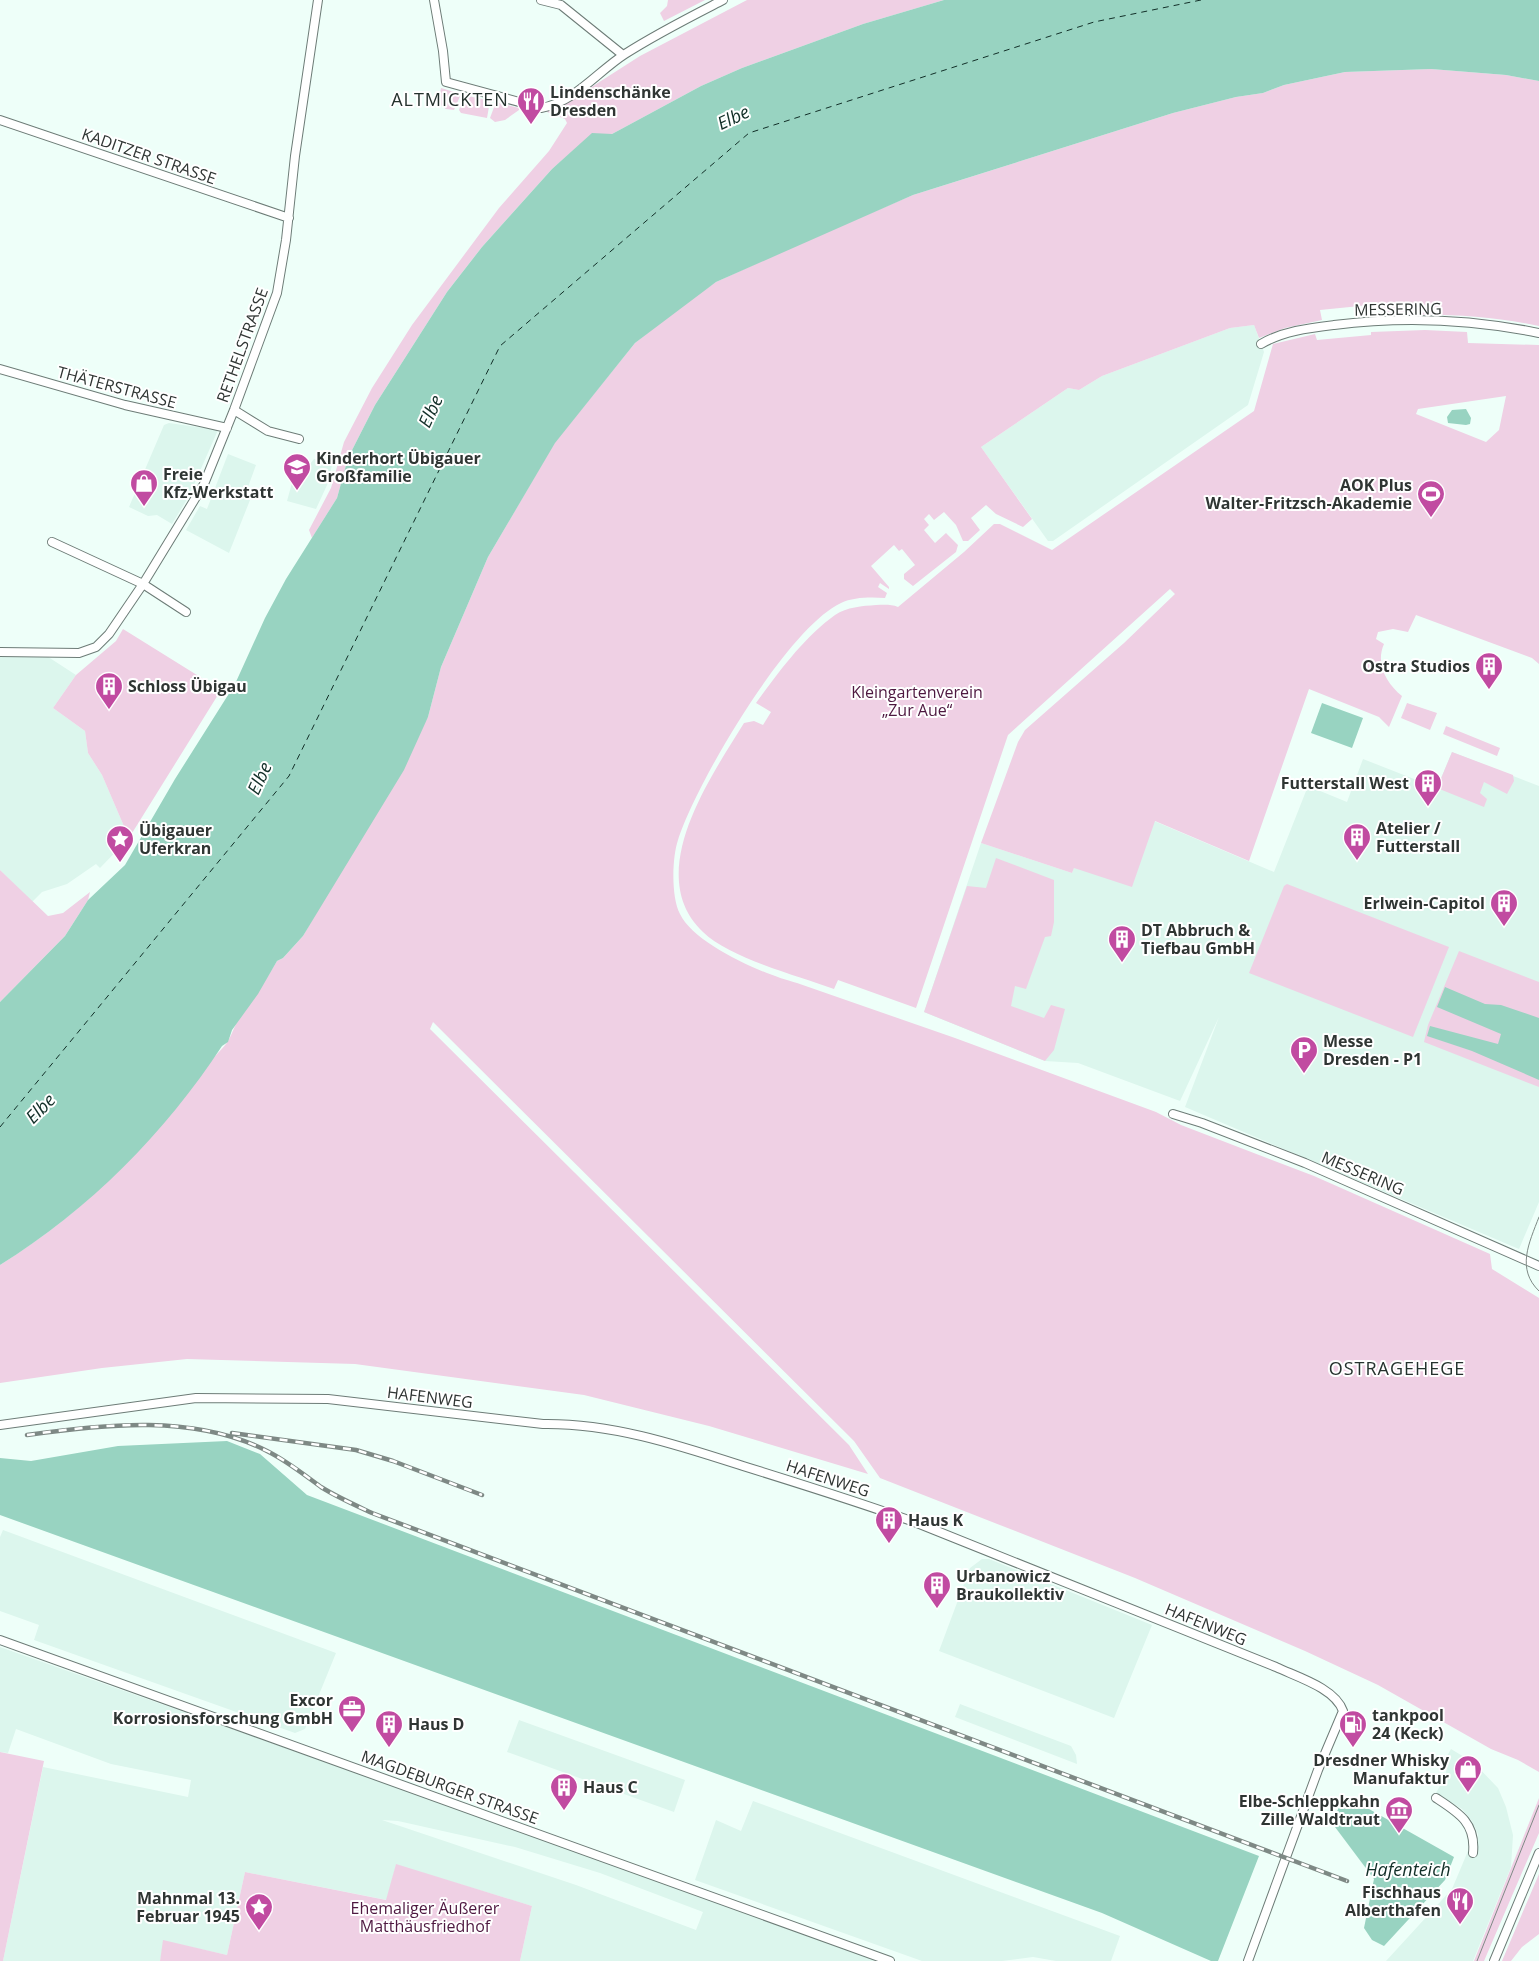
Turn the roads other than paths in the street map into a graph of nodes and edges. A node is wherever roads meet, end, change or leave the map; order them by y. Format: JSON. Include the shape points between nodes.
{"nodes":[{"id":1,"x":318,"y":0,"type":"edge"},
{"id":2,"x":434,"y":0,"type":"edge"},
{"id":3,"x":541,"y":0,"type":"edge"},
{"id":4,"x":723,"y":0,"type":"edge"},
{"id":5,"x":623,"y":55,"type":"junction"},
{"id":6,"x":0,"y":120,"type":"edge"},
{"id":7,"x":288,"y":218,"type":"junction"},
{"id":8,"x":1539,"y":333,"type":"edge"},
{"id":9,"x":1261,"y":344,"type":"dead end"},
{"id":10,"x":0,"y":369,"type":"edge"},
{"id":11,"x":234,"y":410,"type":"junction"},
{"id":12,"x":227,"y":428,"type":"junction"},
{"id":13,"x":299,"y":440,"type":"dead end"},
{"id":14,"x":52,"y":542,"type":"dead end"},
{"id":15,"x":143,"y":584,"type":"junction"},
{"id":16,"x":186,"y":612,"type":"dead end"},
{"id":17,"x":0,"y":652,"type":"edge"},
{"id":18,"x":1173,"y":1114,"type":"dead end"},
{"id":19,"x":1539,"y":1266,"type":"edge"},
{"id":20,"x":0,"y":1424,"type":"edge"},
{"id":21,"x":0,"y":1640,"type":"edge"},
{"id":22,"x":1436,"y":1798,"type":"dead end"},
{"id":23,"x":1473,"y":1853,"type":"dead end"},
{"id":24,"x":1539,"y":1854,"type":"edge"},
{"id":25,"x":890,"y":1961,"type":"edge"},
{"id":26,"x":1248,"y":1961,"type":"edge"},
{"id":27,"x":1494,"y":1961,"type":"edge"}],
"edges":[{"from":1,"to":7,"type":"street","name":"RETHELSTRASSE"},
{"from":2,"to":5,"type":"street","via":[[446,82],[541,108],[552,106],[576,92]]},
{"from":3,"to":5,"type":"street","via":[[561,5]]},
{"from":4,"to":5,"type":"street"},
{"from":6,"to":7,"type":"street","name":"KADITZER STRASSE"},
{"from":7,"to":11,"type":"street","name":"RETHELSTRASSE","via":[[276,293]]},
{"from":8,"to":9,"type":"street","name":"MESSERING","via":[[1499,325],[1419,319],[1364,321],[1292,332]]},
{"from":10,"to":12,"type":"street","name":"THÄTERSTRASSE","via":[[152,412]]},
{"from":11,"to":12,"type":"street","name":"RETHELSTRASSE"},
{"from":11,"to":13,"type":"street","via":[[268,430]]},
{"from":12,"to":15,"type":"street","name":"RETHELSTRASSE","via":[[204,484]]},
{"from":14,"to":15,"type":"street"},
{"from":15,"to":16,"type":"street"},
{"from":15,"to":17,"type":"street","name":"RETHELSTRASSE","via":[[110,634],[96,647],[79,653]]},
{"from":18,"to":19,"type":"street","name":"MESSERING","via":[[1313,1166]]},
{"from":20,"to":26,"type":"street","name":"HAFENWEG","via":[[196,1398],[328,1399],[543,1424],[608,1428],[698,1452],[880,1510],[1276,1667],[1340,1701],[1343,1711]]},
{"from":21,"to":25,"type":"street","name":"MAGDEBURGER STRASSE"},
{"from":22,"to":23,"type":"street","via":[[1459,1813],[1470,1827]]},
{"from":24,"to":27,"type":"street"}]}
